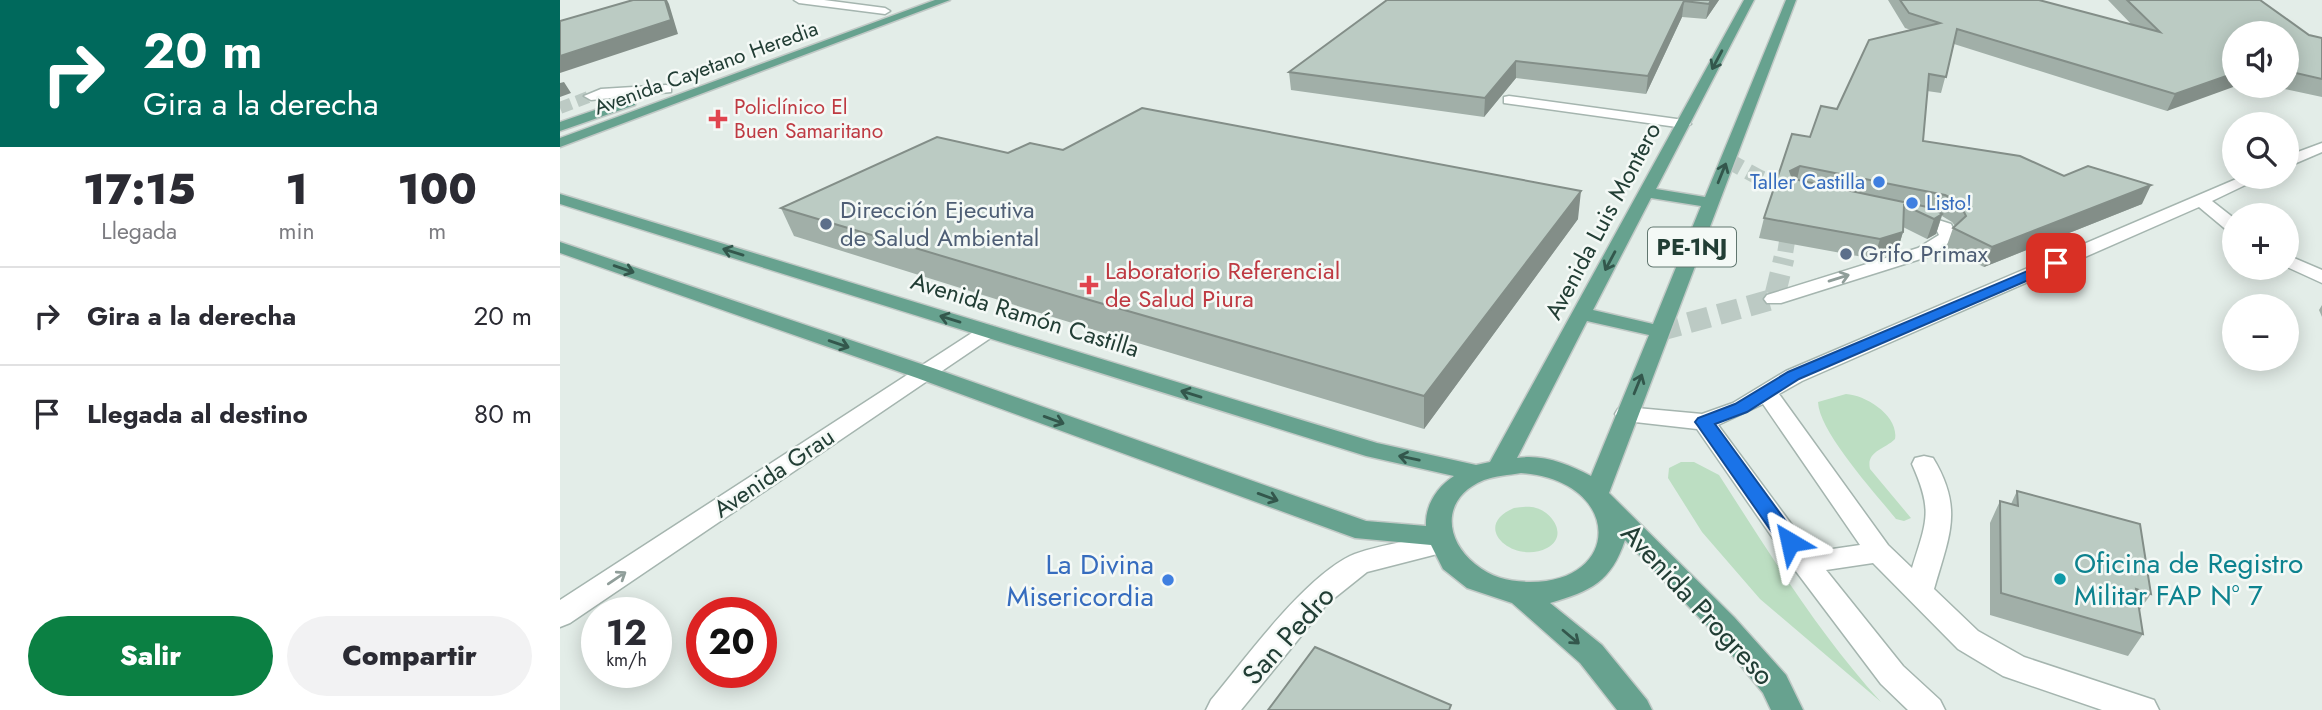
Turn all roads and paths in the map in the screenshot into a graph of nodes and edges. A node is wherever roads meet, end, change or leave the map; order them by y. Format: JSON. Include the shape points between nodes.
{"nodes":[{"id":1,"x":799,"y":0,"type":"edge"},
{"id":2,"x":915,"y":0,"type":"edge"},
{"id":3,"x":945,"y":0,"type":"edge"},
{"id":4,"x":1749,"y":0,"type":"edge"},
{"id":5,"x":1791,"y":0,"type":"edge"},
{"id":6,"x":885,"y":11,"type":"junction"},
{"id":7,"x":666,"y":89,"type":"junction"},
{"id":8,"x":591,"y":96,"type":"tunnel mouth"},
{"id":9,"x":1509,"y":100,"type":"dead end"},
{"id":10,"x":1684,"y":124,"type":"junction"},
{"id":11,"x":560,"y":127,"type":"edge"},
{"id":12,"x":560,"y":143,"type":"edge"},
{"id":13,"x":2322,"y":147,"type":"edge"},
{"id":14,"x":2299,"y":157,"type":"edge"},
{"id":15,"x":2226,"y":189,"type":"edge"},
{"id":16,"x":1646,"y":192,"type":"junction"},
{"id":17,"x":560,"y":199,"type":"edge"},
{"id":18,"x":2201,"y":200,"type":"junction"},
{"id":19,"x":1710,"y":203,"type":"junction"},
{"id":20,"x":1890,"y":212,"type":"edge"},
{"id":21,"x":2222,"y":217,"type":"edge"},
{"id":22,"x":560,"y":247,"type":"edge"},
{"id":23,"x":2299,"y":266,"type":"edge"},
{"id":24,"x":2322,"y":277,"type":"edge"},
{"id":25,"x":1774,"y":299,"type":"dead end"},
{"id":26,"x":1582,"y":314,"type":"junction"},
{"id":27,"x":988,"y":331,"type":"junction"},
{"id":28,"x":1658,"y":331,"type":"junction"},
{"id":29,"x":925,"y":373,"type":"junction"},
{"id":30,"x":1767,"y":393,"type":"junction"},
{"id":31,"x":1626,"y":414,"type":"junction"},
{"id":32,"x":1704,"y":422,"type":"junction"},
{"id":33,"x":1924,"y":464,"type":"dead end"},
{"id":34,"x":1488,"y":469,"type":"junction"},
{"id":35,"x":1600,"y":498,"type":"junction"},
{"id":36,"x":1439,"y":540,"type":"junction"},
{"id":37,"x":1879,"y":552,"type":"junction"},
{"id":38,"x":1805,"y":563,"type":"junction"},
{"id":39,"x":1919,"y":592,"type":"junction"},
{"id":40,"x":1519,"y":593,"type":"junction"},
{"id":41,"x":560,"y":615,"type":"edge"},
{"id":42,"x":1223,"y":710,"type":"edge"},
{"id":43,"x":1636,"y":710,"type":"edge"},
{"id":44,"x":1787,"y":710,"type":"edge"},
{"id":45,"x":1929,"y":710,"type":"edge"},
{"id":46,"x":2143,"y":710,"type":"edge"}],
"edges":[{"from":1,"to":6,"type":"street"},
{"from":2,"to":6,"type":"main road","name":"Avenida Cayetano Heredia"},
{"from":3,"to":12,"type":"main road","name":"Avenida Cayetano Heredia"},
{"from":4,"to":10,"type":"main road","name":"Avenida Luis Montero","number":"PE-1NJ","one_way":true},
{"from":19,"to":5,"type":"main road","number":"PE-1NJ","one_way":true},
{"from":6,"to":7,"type":"main road","name":"Avenida Cayetano Heredia"},
{"from":7,"to":8,"type":"street"},
{"from":7,"to":11,"type":"main road","name":"Avenida Cayetano Heredia"},
{"from":9,"to":10,"type":"street"},
{"from":10,"to":16,"type":"main road","name":"Avenida Luis Montero","number":"PE-1NJ"},
{"from":13,"to":14,"type":"street"},
{"from":15,"to":18,"type":"street"},
{"from":16,"to":19,"type":"main road"},
{"from":16,"to":26,"type":"main road","name":"Avenida Luis Montero","number":"PE-1NJ","one_way":true},
{"from":27,"to":17,"type":"main road","name":"Avenida Ramón Castilla","one_way":true},
{"from":18,"to":21,"type":"street"},
{"from":18,"to":30,"type":"street","via":[[1794,376]]},
{"from":19,"to":28,"type":"main road","number":"PE-1NJ"},
{"from":25,"to":20,"type":"street","one_way":true,"via":[[1924,252],[1948,237],[1945,228],[1931,221]]},
{"from":22,"to":29,"type":"main road","one_way":true},
{"from":23,"to":24,"type":"street"},
{"from":26,"to":28,"type":"main road"},
{"from":26,"to":34,"type":"main road","name":"Avenida Luis Montero","number":"PE-1NJ"},
{"from":27,"to":29,"type":"street","name":"Avenida Grau"},
{"from":34,"to":27,"type":"main road","name":"Avenida Ramón Castilla","one_way":true,"via":[[1374,450]]},
{"from":31,"to":28,"type":"main road","number":"PE-1NJ","one_way":true},
{"from":29,"to":36,"type":"main road","one_way":true,"via":[[1364,531]]},
{"from":41,"to":29,"type":"street","name":"Avenida Grau","one_way":true},
{"from":30,"to":32,"type":"street"},
{"from":30,"to":37,"type":"street"},
{"from":31,"to":32,"type":"street"},
{"from":31,"to":35,"type":"main road","number":"PE-1NJ"},
{"from":32,"to":38,"type":"street"},
{"from":33,"to":39,"type":"street","via":[[1938,494],[1939,523]]},
{"from":34,"to":35,"type":"main road","via":[[1542,466],[1563,472]]},
{"from":34,"to":36,"type":"main road","number":"PE-1NJ","via":[[1456,484],[1443,499],[1437,517]]},
{"from":35,"to":40,"type":"main road","via":[[1613,519],[1608,558],[1572,586],[1547,593]]},
{"from":35,"to":44,"type":"main road","name":"Avenida Progreso","via":[[1724,625],[1775,684]]},
{"from":36,"to":40,"type":"main road","via":[[1451,562],[1469,576]]},
{"from":36,"to":42,"type":"street","name":"San Pedro","via":[[1359,564],[1317,596]]},
{"from":37,"to":38,"type":"street"},
{"from":37,"to":39,"type":"street"},
{"from":38,"to":45,"type":"street","via":[[1892,675]]},
{"from":39,"to":46,"type":"street","via":[[1968,640],[2014,667]]},
{"from":40,"to":43,"type":"main road","one_way":true,"via":[[1591,654]]}]}
